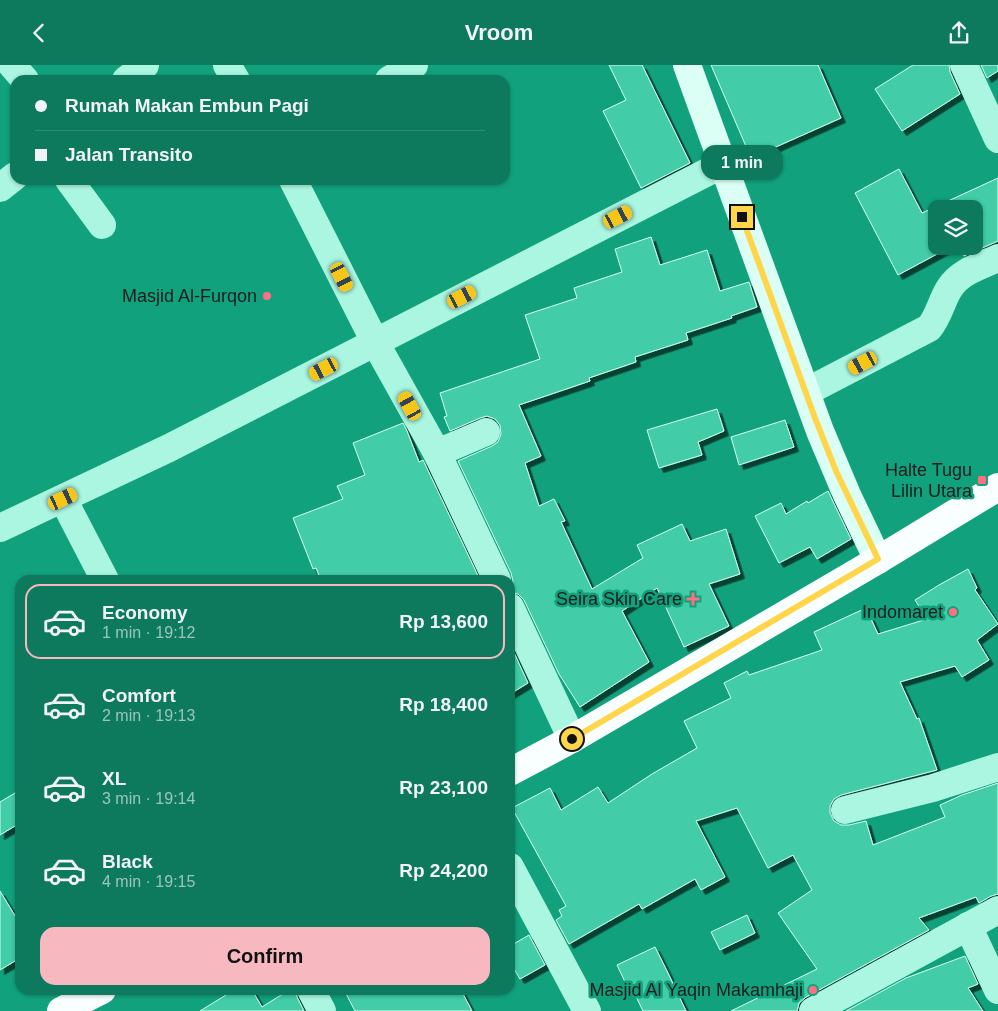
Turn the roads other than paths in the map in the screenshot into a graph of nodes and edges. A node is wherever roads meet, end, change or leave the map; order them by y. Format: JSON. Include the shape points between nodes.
{"nodes":[{"id":1,"x":12,"y":65,"type":"edge"},
{"id":2,"x":145,"y":65,"type":"edge"},
{"id":3,"x":414,"y":65,"type":"edge"},
{"id":4,"x":687,"y":65,"type":"edge"},
{"id":5,"x":964,"y":65,"type":"edge"},
{"id":6,"x":21,"y":75,"type":"edge"},
{"id":7,"x":132,"y":75,"type":"edge"},
{"id":8,"x":397,"y":75,"type":"edge"},
{"id":9,"x":998,"y":139,"type":"edge"},
{"id":10,"x":723,"y":164,"type":"junction"},
{"id":11,"x":10,"y":180,"type":"edge"},
{"id":12,"x":73,"y":185,"type":"edge"},
{"id":13,"x":296,"y":185,"type":"edge"},
{"id":14,"x":0,"y":188,"type":"edge"},
{"id":15,"x":102,"y":225,"type":"dead end"},
{"id":16,"x":998,"y":258,"type":"edge"},
{"id":17,"x":375,"y":342,"type":"junction"},
{"id":18,"x":806,"y":392,"type":"junction"},
{"id":19,"x":486,"y":432,"type":"dead end"},
{"id":20,"x":437,"y":453,"type":"junction"},
{"id":21,"x":998,"y":487,"type":"edge"},
{"id":22,"x":63,"y":499,"type":"junction"},
{"id":23,"x":0,"y":528,"type":"edge"},
{"id":24,"x":878,"y":559,"type":"junction"},
{"id":25,"x":102,"y":575,"type":"edge"},
{"id":26,"x":495,"y":575,"type":"edge"},
{"id":27,"x":515,"y":618,"type":"edge"},
{"id":28,"x":572,"y":739,"type":"junction"},
{"id":29,"x":998,"y":767,"type":"edge"},
{"id":30,"x":515,"y":769,"type":"edge"},
{"id":31,"x":845,"y":810,"type":"dead end"},
{"id":32,"x":515,"y":876,"type":"edge"},
{"id":33,"x":998,"y":910,"type":"edge"},
{"id":34,"x":968,"y":926,"type":"junction"},
{"id":35,"x":998,"y":991,"type":"edge"},
{"id":36,"x":92,"y":995,"type":"edge"},
{"id":37,"x":314,"y":995,"type":"edge"},
{"id":38,"x":62,"y":1011,"type":"edge"},
{"id":39,"x":322,"y":1011,"type":"edge"},
{"id":40,"x":588,"y":1011,"type":"edge"},
{"id":41,"x":813,"y":1011,"type":"edge"}],
"edges":[{"from":1,"to":6,"type":"street"},
{"from":2,"to":7,"type":"street"},
{"from":3,"to":8,"type":"street"},
{"from":4,"to":10,"type":"main road"},
{"from":5,"to":9,"type":"street"},
{"from":10,"to":17,"type":"street"},
{"from":10,"to":18,"type":"main road"},
{"from":11,"to":14,"type":"street"},
{"from":12,"to":15,"type":"street"},
{"from":13,"to":17,"type":"street"},
{"from":16,"to":18,"type":"street","via":[[956,280],[929,328]]},
{"from":17,"to":20,"type":"street"},
{"from":17,"to":22,"type":"street","via":[[169,449]]},
{"from":18,"to":24,"type":"main road","via":[[836,471]]},
{"from":19,"to":20,"type":"street"},
{"from":20,"to":26,"type":"street"},
{"from":21,"to":24,"type":"main road"},
{"from":22,"to":23,"type":"street"},
{"from":22,"to":25,"type":"street"},
{"from":24,"to":28,"type":"main road"},
{"from":27,"to":28,"type":"street"},
{"from":28,"to":30,"type":"main road"},
{"from":29,"to":31,"type":"street","via":[[933,788]]},
{"from":32,"to":40,"type":"street"},
{"from":33,"to":34,"type":"street"},
{"from":34,"to":35,"type":"street"},
{"from":34,"to":41,"type":"street"},
{"from":36,"to":38,"type":"main road"},
{"from":37,"to":39,"type":"street"}]}
